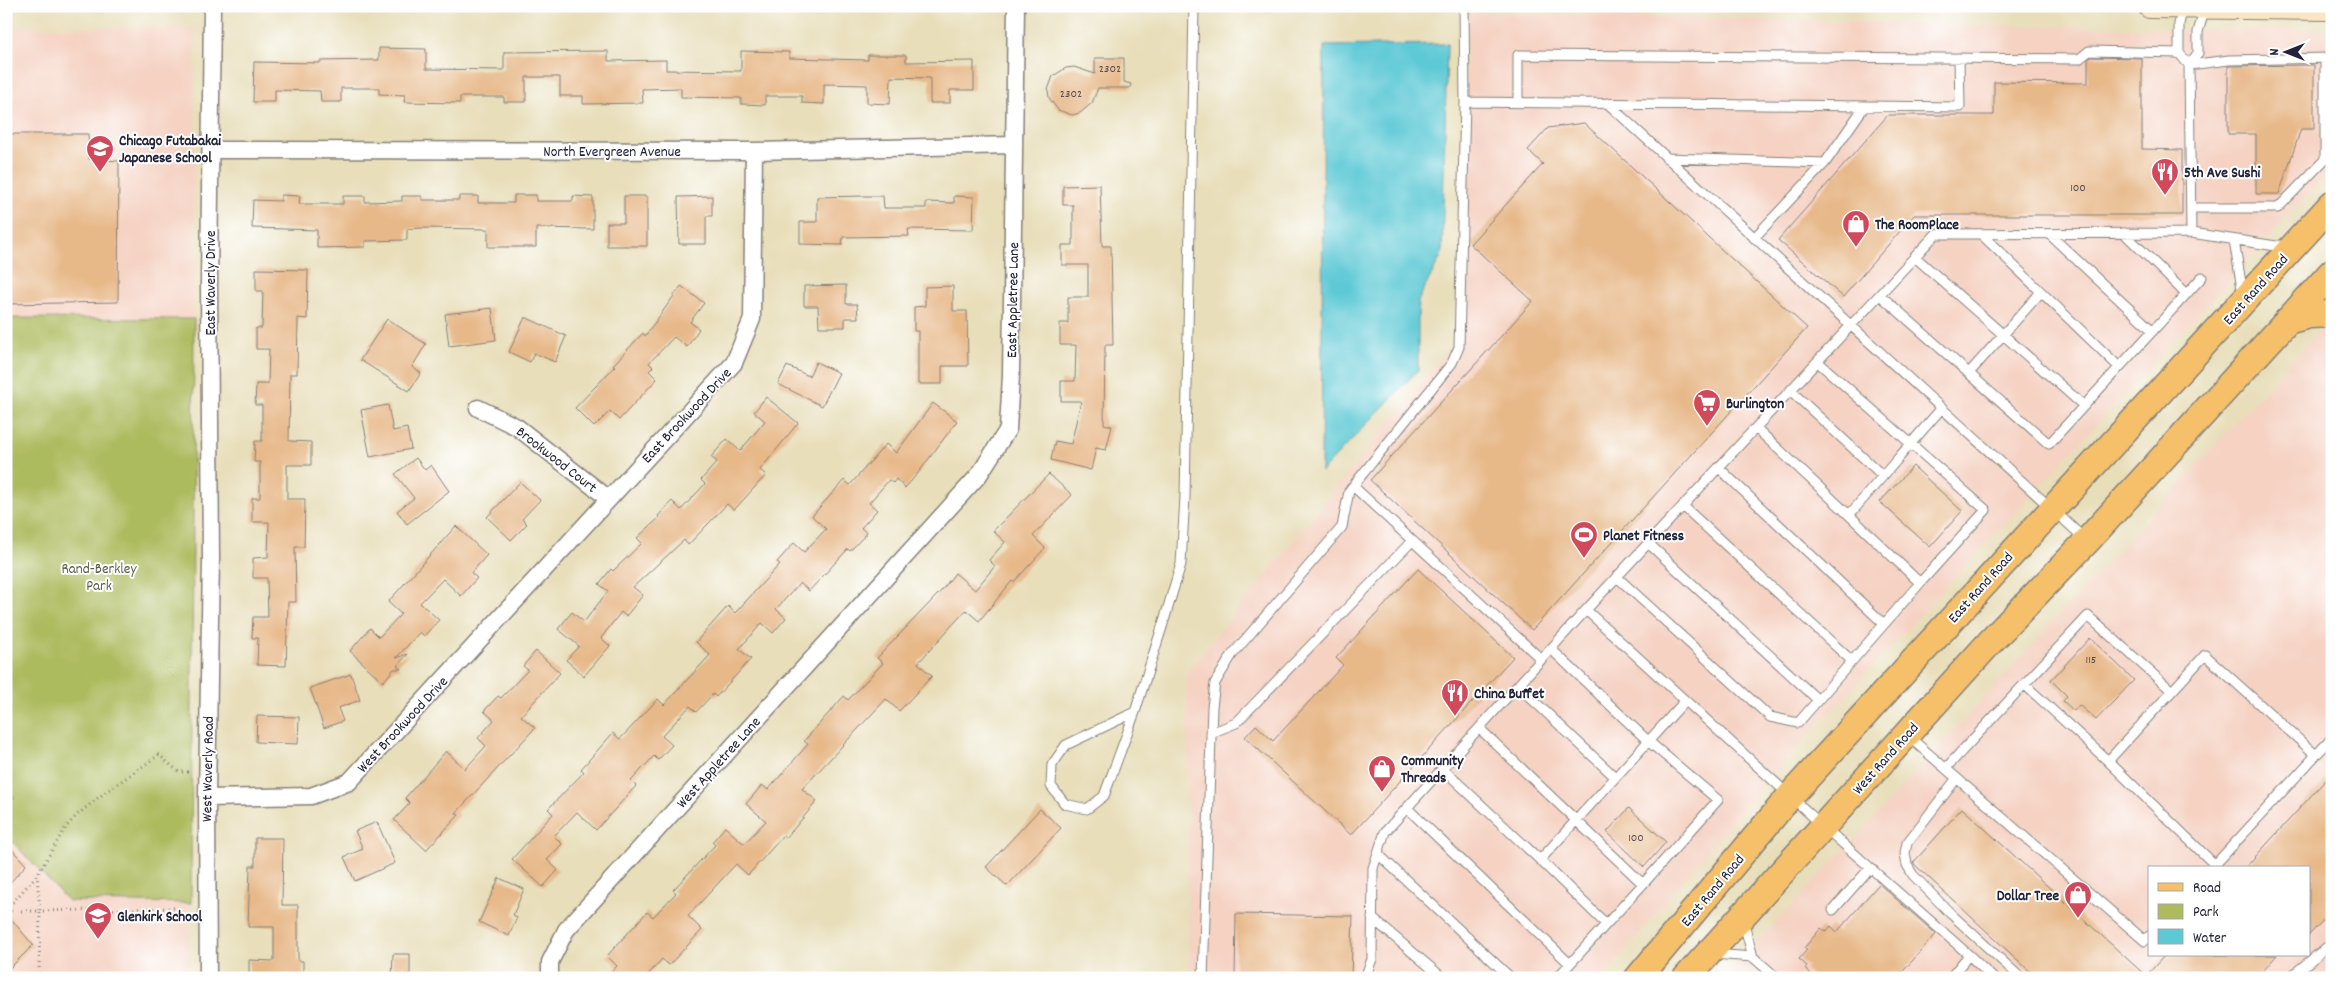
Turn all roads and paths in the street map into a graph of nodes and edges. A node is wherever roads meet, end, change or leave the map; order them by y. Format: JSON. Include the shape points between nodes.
{"nodes":[{"id":1,"x":212,"y":6,"type":"edge"},
{"id":2,"x":1016,"y":6,"type":"edge"},
{"id":3,"x":1194,"y":6,"type":"edge"},
{"id":4,"x":1464,"y":6,"type":"edge"},
{"id":5,"x":2150,"y":6,"type":"edge"},
{"id":6,"x":2194,"y":7,"type":"edge"},
{"id":7,"x":2332,"y":8,"type":"edge"},
{"id":8,"x":2179,"y":53,"type":"junction"},
{"id":9,"x":1959,"y":58,"type":"junction"},
{"id":10,"x":2328,"y":58,"type":"edge"},
{"id":11,"x":2189,"y":64,"type":"junction"},
{"id":12,"x":1465,"y":102,"type":"junction"},
{"id":13,"x":1518,"y":102,"type":"junction"},
{"id":14,"x":1607,"y":104,"type":"junction"},
{"id":15,"x":1864,"y":107,"type":"junction"},
{"id":16,"x":1014,"y":145,"type":"junction"},
{"id":17,"x":211,"y":150,"type":"junction"},
{"id":18,"x":754,"y":151,"type":"junction"},
{"id":19,"x":2328,"y":155,"type":"edge"},
{"id":20,"x":1666,"y":158,"type":"junction"},
{"id":21,"x":1825,"y":163,"type":"junction"},
{"id":22,"x":2332,"y":204,"type":"edge"},
{"id":23,"x":2190,"y":208,"type":"junction"},
{"id":24,"x":2124,"y":233,"type":"junction"},
{"id":25,"x":2191,"y":233,"type":"junction"},
{"id":26,"x":1981,"y":234,"type":"junction"},
{"id":27,"x":2049,"y":234,"type":"junction"},
{"id":28,"x":1754,"y":238,"type":"junction"},
{"id":29,"x":2234,"y":240,"type":"junction"},
{"id":30,"x":2298,"y":242,"type":"junction"},
{"id":31,"x":1915,"y":257,"type":"junction"},
{"id":32,"x":2332,"y":272,"type":"edge"},
{"id":33,"x":2202,"y":277,"type":"dead end"},
{"id":34,"x":2041,"y":292,"type":"junction"},
{"id":35,"x":2186,"y":294,"type":"junction"},
{"id":36,"x":1880,"y":295,"type":"junction"},
{"id":37,"x":2244,"y":301,"type":"junction"},
{"id":38,"x":2332,"y":314,"type":"edge"},
{"id":39,"x":2287,"y":322,"type":"junction"},
{"id":40,"x":1851,"y":326,"type":"junction"},
{"id":41,"x":2153,"y":330,"type":"junction"},
{"id":42,"x":2003,"y":335,"type":"junction"},
{"id":43,"x":1818,"y":362,"type":"junction"},
{"id":44,"x":2120,"y":367,"type":"junction"},
{"id":45,"x":1969,"y":373,"type":"junction"},
{"id":46,"x":1791,"y":391,"type":"junction"},
{"id":47,"x":2084,"y":406,"type":"junction"},
{"id":48,"x":478,"y":408,"type":"dead end"},
{"id":49,"x":1941,"y":409,"type":"junction"},
{"id":50,"x":1756,"y":428,"type":"junction"},
{"id":51,"x":1911,"y":443,"type":"junction"},
{"id":52,"x":1718,"y":468,"type":"junction"},
{"id":53,"x":1883,"y":476,"type":"junction"},
{"id":54,"x":1354,"y":486,"type":"junction"},
{"id":55,"x":609,"y":499,"type":"junction"},
{"id":56,"x":1683,"y":506,"type":"junction"},
{"id":57,"x":2051,"y":510,"type":"junction"},
{"id":58,"x":1849,"y":515,"type":"junction"},
{"id":59,"x":1412,"y":540,"type":"junction"},
{"id":60,"x":2087,"y":541,"type":"junction"},
{"id":61,"x":1648,"y":543,"type":"junction"},
{"id":62,"x":904,"y":556,"type":"joint"},
{"id":63,"x":211,"y":559,"type":"joint"},
{"id":64,"x":553,"y":560,"type":"joint"},
{"id":65,"x":1617,"y":577,"type":"junction"},
{"id":66,"x":1920,"y":584,"type":"junction"},
{"id":67,"x":1586,"y":610,"type":"junction"},
{"id":68,"x":1884,"y":624,"type":"junction"},
{"id":69,"x":1551,"y":649,"type":"junction"},
{"id":70,"x":1541,"y":659,"type":"junction"},
{"id":71,"x":1852,"y":661,"type":"junction"},
{"id":72,"x":2025,"y":685,"type":"junction"},
{"id":73,"x":1518,"y":686,"type":"junction"},
{"id":74,"x":2172,"y":691,"type":"junction"},
{"id":75,"x":1685,"y":700,"type":"junction"},
{"id":76,"x":1818,"y":700,"type":"junction"},
{"id":77,"x":1135,"y":712,"type":"junction"},
{"id":78,"x":1479,"y":728,"type":"junction"},
{"id":79,"x":1211,"y":733,"type":"junction"},
{"id":80,"x":1906,"y":735,"type":"junction"},
{"id":81,"x":2332,"y":738,"type":"edge"},
{"id":82,"x":1648,"y":741,"type":"junction"},
{"id":83,"x":2316,"y":755,"type":"junction"},
{"id":84,"x":2108,"y":761,"type":"junction"},
{"id":85,"x":1946,"y":768,"type":"junction"},
{"id":86,"x":1443,"y":769,"type":"junction"},
{"id":87,"x":207,"y":772,"type":"junction"},
{"id":88,"x":1614,"y":777,"type":"junction"},
{"id":89,"x":1957,"y":778,"type":"junction"},
{"id":90,"x":1790,"y":796,"type":"junction"},
{"id":91,"x":14,"y":797,"type":"dead end"},
{"id":92,"x":206,"y":798,"type":"junction"},
{"id":93,"x":6,"y":804,"type":"edge"},
{"id":94,"x":1407,"y":808,"type":"junction"},
{"id":95,"x":1575,"y":820,"type":"junction"},
{"id":96,"x":1823,"y":826,"type":"junction"},
{"id":97,"x":1378,"y":854,"type":"junction"},
{"id":98,"x":1540,"y":860,"type":"junction"},
{"id":99,"x":2213,"y":866,"type":"edge"},
{"id":100,"x":2215,"y":866,"type":"edge"},
{"id":101,"x":1870,"y":868,"type":"junction"},
{"id":102,"x":37,"y":875,"type":"junction"},
{"id":103,"x":1643,"y":884,"type":"junction"},
{"id":104,"x":178,"y":908,"type":"dead end"},
{"id":105,"x":1833,"y":910,"type":"dead end"},
{"id":106,"x":6,"y":911,"type":"edge"},
{"id":107,"x":40,"y":911,"type":"junction"},
{"id":108,"x":1742,"y":916,"type":"junction"},
{"id":109,"x":1372,"y":918,"type":"junction"},
{"id":110,"x":1606,"y":924,"type":"junction"},
{"id":111,"x":2148,"y":937,"type":"edge"},
{"id":112,"x":2332,"y":943,"type":"edge"},
{"id":113,"x":1708,"y":953,"type":"junction"},
{"id":114,"x":1969,"y":956,"type":"junction"},
{"id":115,"x":1753,"y":957,"type":"junction"},
{"id":116,"x":1570,"y":964,"type":"junction"},
{"id":117,"x":39,"y":978,"type":"edge"},
{"id":118,"x":208,"y":978,"type":"edge"},
{"id":119,"x":550,"y":978,"type":"edge"},
{"id":120,"x":1203,"y":978,"type":"edge"},
{"id":121,"x":1365,"y":978,"type":"edge"},
{"id":122,"x":1443,"y":978,"type":"edge"},
{"id":123,"x":1511,"y":978,"type":"edge"},
{"id":124,"x":1557,"y":978,"type":"edge"},
{"id":125,"x":1638,"y":978,"type":"edge"},
{"id":126,"x":1686,"y":978,"type":"edge"},
{"id":127,"x":1777,"y":978,"type":"edge"},
{"id":128,"x":1950,"y":978,"type":"edge"},
{"id":129,"x":1993,"y":978,"type":"edge"},
{"id":130,"x":2021,"y":978,"type":"edge"},
{"id":131,"x":2289,"y":978,"type":"edge"}],
"edges":[{"from":1,"to":17,"type":"street","name":"East Waverly Drive"},
{"from":2,"to":16,"type":"street","name":"East Appletree Lane"},
{"from":3,"to":77,"type":"lane","via":[[1181,564]]},
{"from":4,"to":12,"type":"lane"},
{"from":5,"to":6,"type":"main road"},
{"from":6,"to":7,"type":"main road"},
{"from":6,"to":8,"type":"lane","via":[[2179,24]]},
{"from":6,"to":11,"type":"lane","via":[[2198,53]]},
{"from":8,"to":9,"type":"lane","via":[[2089,51],[2079,59]]},
{"from":8,"to":11,"type":"lane"},
{"from":9,"to":13,"type":"lane","via":[[1518,55]]},
{"from":9,"to":15,"type":"lane","via":[[1960,108]]},
{"from":10,"to":11,"type":"lane"},
{"from":10,"to":19,"type":"lane"},
{"from":11,"to":23,"type":"lane"},
{"from":12,"to":13,"type":"lane"},
{"from":12,"to":54,"type":"lane","via":[[1459,347],[1452,363]]},
{"from":13,"to":14,"type":"lane"},
{"from":14,"to":15,"type":"lane"},
{"from":14,"to":20,"type":"lane"},
{"from":15,"to":21,"type":"lane"},
{"from":16,"to":18,"type":"street","name":"North Evergreen Avenue"},
{"from":16,"to":62,"type":"street","name":"East Appletree Lane","via":[[1008,429],[979,475]]},
{"from":17,"to":18,"type":"street","name":"North Evergreen Avenue"},
{"from":17,"to":63,"type":"street","name":"East Waverly Drive"},
{"from":18,"to":55,"type":"street","name":"East Brookwood Drive","via":[[752,319],[734,363]]},
{"from":19,"to":23,"type":"lane","via":[[2278,208]]},
{"from":20,"to":21,"type":"lane"},
{"from":20,"to":28,"type":"lane"},
{"from":21,"to":28,"type":"lane"},
{"from":22,"to":30,"type":"main road","name":"East Rand Road"},
{"from":23,"to":25,"type":"lane"},
{"from":24,"to":25,"type":"lane"},
{"from":24,"to":27,"type":"lane"},
{"from":24,"to":35,"type":"lane"},
{"from":25,"to":29,"type":"lane"},
{"from":26,"to":27,"type":"lane"},
{"from":26,"to":31,"type":"lane","via":[[1936,234]]},
{"from":26,"to":34,"type":"lane"},
{"from":27,"to":41,"type":"lane"},
{"from":28,"to":40,"type":"lane"},
{"from":29,"to":30,"type":"lane","via":[[2276,246]]},
{"from":29,"to":37,"type":"lane"},
{"from":30,"to":37,"type":"main road","name":"East Rand Road"},
{"from":31,"to":36,"type":"lane"},
{"from":31,"to":42,"type":"lane"},
{"from":32,"to":39,"type":"main road"},
{"from":33,"to":35,"type":"lane"},
{"from":34,"to":42,"type":"lane"},
{"from":34,"to":44,"type":"lane"},
{"from":35,"to":41,"type":"lane"},
{"from":36,"to":40,"type":"lane"},
{"from":36,"to":45,"type":"lane"},
{"from":37,"to":57,"type":"main road","name":"East Rand Road"},
{"from":38,"to":39,"type":"main road","via":[[2308,315]]},
{"from":39,"to":60,"type":"main road"},
{"from":40,"to":43,"type":"lane"},
{"from":40,"to":49,"type":"lane"},
{"from":41,"to":44,"type":"lane"},
{"from":42,"to":45,"type":"lane"},
{"from":42,"to":47,"type":"lane"},
{"from":43,"to":46,"type":"lane"},
{"from":43,"to":51,"type":"lane"},
{"from":44,"to":47,"type":"lane"},
{"from":45,"to":47,"type":"lane","via":[[2049,444]]},
{"from":46,"to":50,"type":"lane"},
{"from":46,"to":53,"type":"lane"},
{"from":48,"to":55,"type":"street","name":"Brookwood Court","via":[[517,427]]},
{"from":49,"to":51,"type":"lane"},
{"from":49,"to":57,"type":"lane"},
{"from":50,"to":52,"type":"lane"},
{"from":50,"to":58,"type":"lane"},
{"from":51,"to":53,"type":"lane"},
{"from":51,"to":66,"type":"lane","via":[[1986,510]]},
{"from":52,"to":56,"type":"lane"},
{"from":52,"to":68,"type":"lane"},
{"from":53,"to":58,"type":"lane"},
{"from":54,"to":59,"type":"lane"},
{"from":54,"to":79,"type":"lane","via":[[1349,491],[1342,527],[1232,654],[1215,683]]},
{"from":55,"to":64,"type":"street","name":"East Brookwood Drive"},
{"from":56,"to":61,"type":"lane"},
{"from":56,"to":71,"type":"lane"},
{"from":57,"to":60,"type":"lane"},
{"from":57,"to":90,"type":"main road","name":"East Rand Road"},
{"from":58,"to":66,"type":"lane"},
{"from":59,"to":70,"type":"lane"},
{"from":59,"to":79,"type":"lane","via":[[1236,723]]},
{"from":60,"to":80,"type":"main road","name":"West Rand Road"},
{"from":61,"to":65,"type":"lane"},
{"from":61,"to":76,"type":"lane"},
{"from":62,"to":119,"type":"street","name":"West Appletree Lane","via":[[566,930],[550,962]]},
{"from":63,"to":87,"type":"street","name":"West Waverly Road"},
{"from":64,"to":92,"type":"street","name":"West Brookwood Drive","via":[[349,782],[311,796]]},
{"from":65,"to":67,"type":"lane"},
{"from":65,"to":76,"type":"lane","via":[[1770,717],[1798,723]]},
{"from":66,"to":68,"type":"lane"},
{"from":67,"to":69,"type":"lane"},
{"from":67,"to":75,"type":"lane"},
{"from":68,"to":71,"type":"lane"},
{"from":69,"to":70,"type":"lane"},
{"from":69,"to":82,"type":"lane"},
{"from":70,"to":73,"type":"lane"},
{"from":71,"to":76,"type":"lane"},
{"from":72,"to":74,"type":"lane","via":[[2088,616]]},
{"from":72,"to":84,"type":"lane"},
{"from":72,"to":85,"type":"lane"},
{"from":73,"to":78,"type":"lane"},
{"from":73,"to":88,"type":"lane"},
{"from":74,"to":83,"type":"lane","via":[[2205,654]]},
{"from":74,"to":84,"type":"lane"},
{"from":75,"to":82,"type":"lane"},
{"from":75,"to":90,"type":"lane"},
{"from":77,"to":77,"type":"lane","via":[[1066,745],[1052,765],[1051,786],[1065,804],[1087,808],[1104,796]]},
{"from":78,"to":86,"type":"lane"},
{"from":78,"to":95,"type":"lane"},
{"from":79,"to":120,"type":"lane"},
{"from":80,"to":85,"type":"lane"},
{"from":80,"to":96,"type":"main road","name":"West Rand Road"},
{"from":81,"to":83,"type":"lane"},
{"from":82,"to":88,"type":"lane"},
{"from":82,"to":103,"type":"lane","via":[[1718,800]]},
{"from":83,"to":100,"type":"lane"},
{"from":84,"to":99,"type":"lane"},
{"from":85,"to":89,"type":"lane"},
{"from":86,"to":94,"type":"lane"},
{"from":86,"to":98,"type":"lane"},
{"from":87,"to":92,"type":"street","name":"West Waverly Road"},
{"from":87,"to":102,"type":"path","via":[[180,772],[159,755],[77,814]]},
{"from":88,"to":95,"type":"lane"},
{"from":89,"to":111,"type":"lane","via":[[2145,941]]},
{"from":89,"to":130,"type":"lane","via":[[1907,843],[1907,864],[1913,875],[1951,914]]},
{"from":90,"to":96,"type":"lane"},
{"from":90,"to":125,"type":"main road","name":"East Rand Road"},
{"from":91,"to":93,"type":"path"},
{"from":92,"to":118,"type":"street","name":"West Waverly Road"},
{"from":94,"to":97,"type":"lane","via":[[1385,832]]},
{"from":94,"to":116,"type":"lane"},
{"from":95,"to":98,"type":"lane"},
{"from":95,"to":103,"type":"lane"},
{"from":96,"to":101,"type":"lane"},
{"from":96,"to":108,"type":"main road","name":"West Rand Road"},
{"from":97,"to":109,"type":"lane","via":[[1373,868]]},
{"from":97,"to":123,"type":"lane"},
{"from":98,"to":110,"type":"lane"},
{"from":101,"to":105,"type":"lane"},
{"from":101,"to":114,"type":"lane"},
{"from":102,"to":106,"type":"path"},
{"from":102,"to":107,"type":"path"},
{"from":103,"to":110,"type":"lane"},
{"from":104,"to":107,"type":"path"},
{"from":106,"to":107,"type":"path"},
{"from":107,"to":117,"type":"path"},
{"from":108,"to":113,"type":"main road","name":"West Rand Road"},
{"from":108,"to":115,"type":"lane"},
{"from":109,"to":121,"type":"lane","via":[[1372,959]]},
{"from":109,"to":122,"type":"lane"},
{"from":110,"to":116,"type":"lane"},
{"from":112,"to":131,"type":"lane"},
{"from":113,"to":115,"type":"lane"},
{"from":113,"to":126,"type":"main road","name":"West Rand Road"},
{"from":114,"to":128,"type":"lane"},
{"from":114,"to":129,"type":"lane"},
{"from":115,"to":127,"type":"lane"},
{"from":116,"to":124,"type":"lane"}]}
